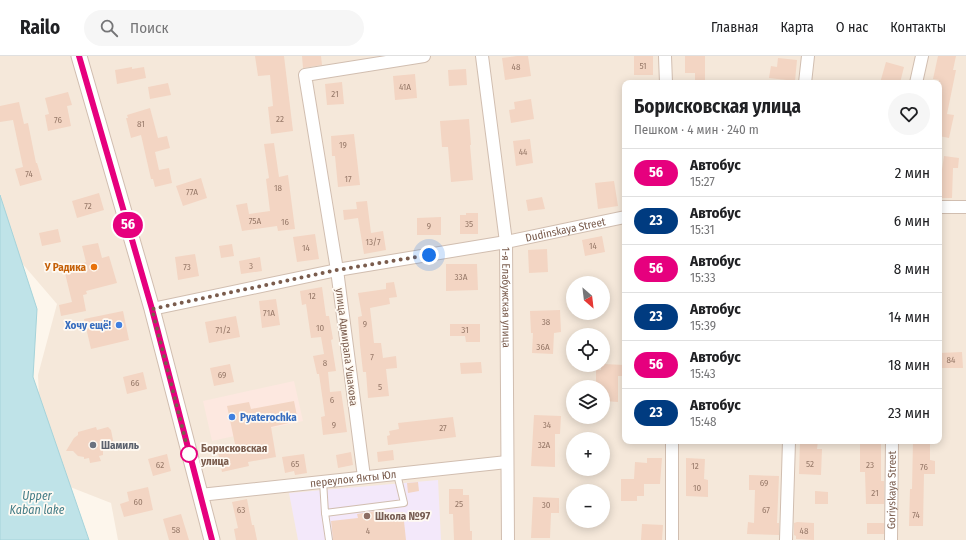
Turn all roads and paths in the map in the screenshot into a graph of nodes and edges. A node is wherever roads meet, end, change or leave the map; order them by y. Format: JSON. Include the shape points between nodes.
{"nodes":[{"id":1,"x":79,"y":56,"type":"edge"},
{"id":2,"x":424,"y":56,"type":"edge"},
{"id":3,"x":482,"y":56,"type":"edge"},
{"id":4,"x":665,"y":56,"type":"edge"},
{"id":5,"x":808,"y":56,"type":"edge"},
{"id":6,"x":922,"y":56,"type":"edge"},
{"id":7,"x":666,"y":80,"type":"edge"},
{"id":8,"x":806,"y":80,"type":"edge"},
{"id":9,"x":917,"y":80,"type":"edge"},
{"id":10,"x":942,"y":207,"type":"edge"},
{"id":11,"x":966,"y":207,"type":"edge"},
{"id":12,"x":622,"y":218,"type":"edge"},
{"id":13,"x":506,"y":242,"type":"junction"},
{"id":14,"x":337,"y":270,"type":"junction"},
{"id":15,"x":152,"y":309,"type":"junction"},
{"id":16,"x":672,"y":444,"type":"edge"},
{"id":17,"x":789,"y":444,"type":"edge"},
{"id":18,"x":892,"y":444,"type":"edge"},
{"id":19,"x":507,"y":462,"type":"junction"},
{"id":20,"x":397,"y":474,"type":"junction"},
{"id":21,"x":364,"y":477,"type":"junction"},
{"id":22,"x":323,"y":482,"type":"junction"},
{"id":23,"x":200,"y":495,"type":"junction"},
{"id":24,"x":325,"y":513,"type":"junction"},
{"id":25,"x":212,"y":540,"type":"edge"},
{"id":26,"x":329,"y":540,"type":"edge"},
{"id":27,"x":508,"y":540,"type":"edge"},
{"id":28,"x":672,"y":540,"type":"edge"},
{"id":29,"x":786,"y":540,"type":"edge"},
{"id":30,"x":891,"y":540,"type":"edge"}],
"edges":[{"from":1,"to":15,"type":"street"},
{"from":2,"to":14,"type":"street","name":"улица Адмирала Ушакова","via":[[305,75]]},
{"from":3,"to":13,"type":"street","name":"1-я Елабужская улица"},
{"from":4,"to":7,"type":"street"},
{"from":5,"to":8,"type":"street"},
{"from":6,"to":9,"type":"street"},
{"from":10,"to":11,"type":"street"},
{"from":12,"to":13,"type":"street","name":"Dudinskaya Street"},
{"from":13,"to":14,"type":"street","name":"Dudinskaya Street"},
{"from":13,"to":19,"type":"street","name":"1-я Елабужская улица"},
{"from":14,"to":15,"type":"street","name":"Dudinskaya Street"},
{"from":14,"to":21,"type":"street","name":"улица Адмирала Ушакова"},
{"from":15,"to":23,"type":"street"},
{"from":16,"to":28,"type":"street"},
{"from":17,"to":29,"type":"street"},
{"from":18,"to":30,"type":"street","name":"Goriyskaya Street"},
{"from":19,"to":20,"type":"street","name":"переулок Якты Юл"},
{"from":19,"to":27,"type":"street","name":"1-я Елабужская улица"},
{"from":20,"to":21,"type":"street","name":"переулок Якты Юл"},
{"from":20,"to":24,"type":"lane","via":[[404,503]]},
{"from":21,"to":22,"type":"street","name":"переулок Якты Юл"},
{"from":22,"to":23,"type":"street","name":"переулок Якты Юл"},
{"from":22,"to":24,"type":"lane"},
{"from":23,"to":25,"type":"street"},
{"from":24,"to":26,"type":"lane"}]}
